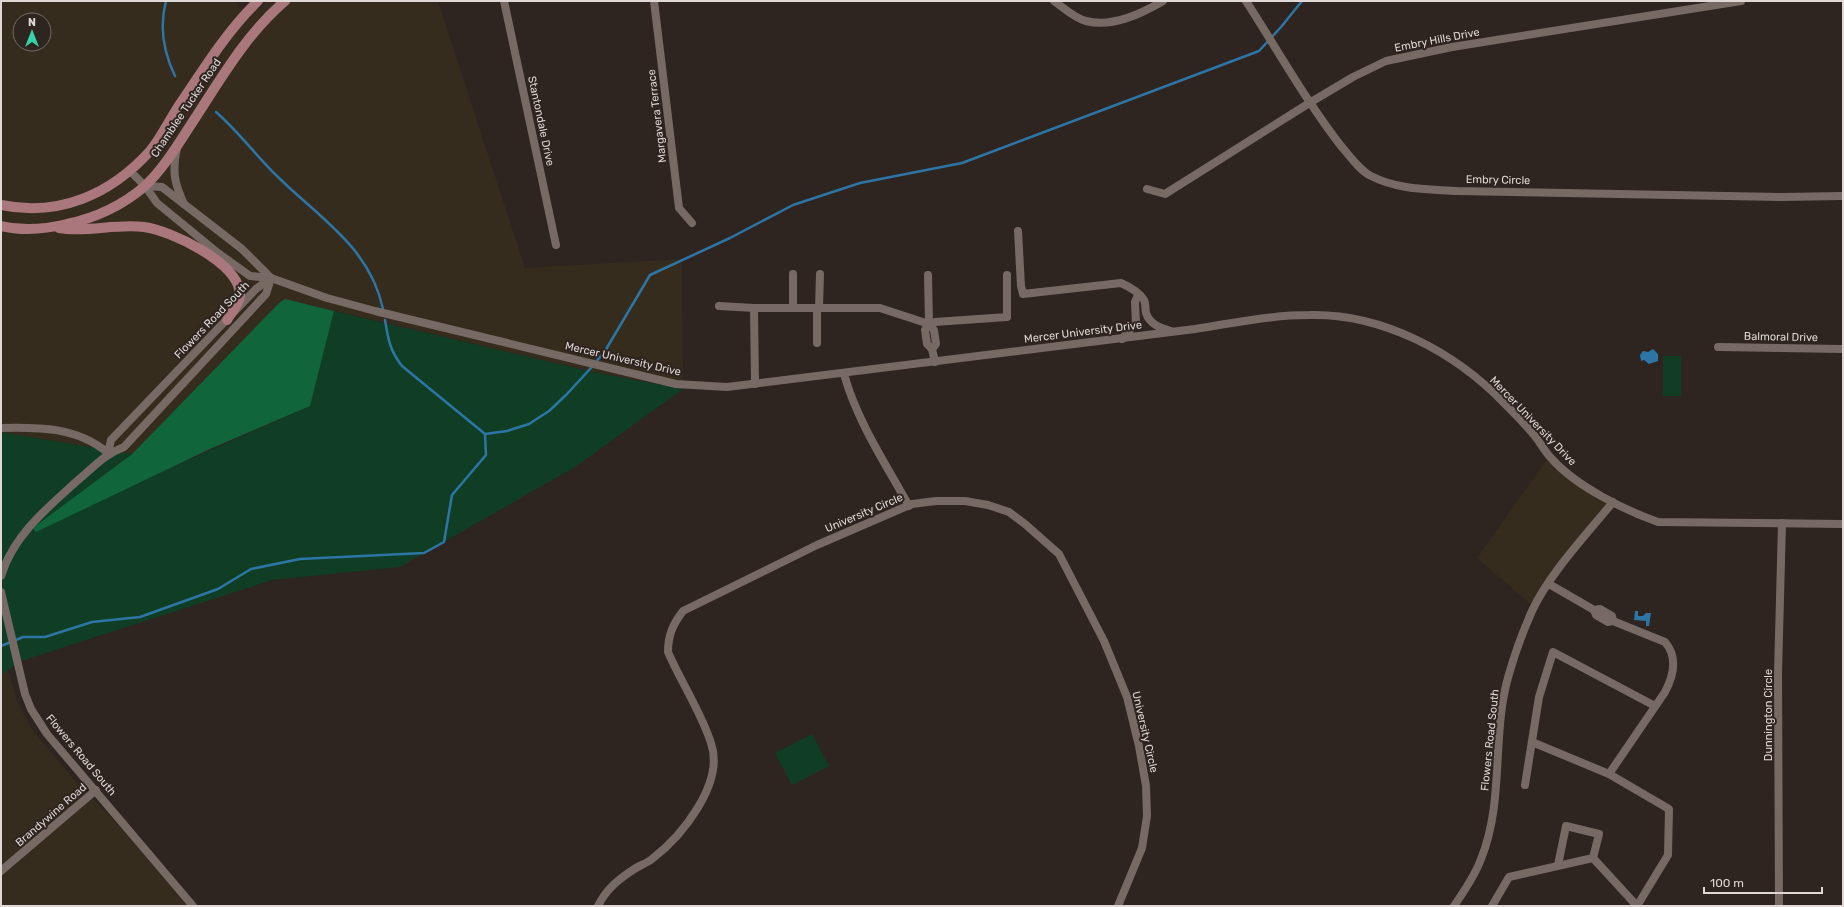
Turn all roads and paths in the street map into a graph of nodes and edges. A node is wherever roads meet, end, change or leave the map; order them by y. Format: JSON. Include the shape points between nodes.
{"nodes":[{"id":1,"x":258,"y":1,"type":"edge"},
{"id":2,"x":285,"y":1,"type":"edge"},
{"id":3,"x":504,"y":1,"type":"edge"},
{"id":4,"x":654,"y":1,"type":"edge"},
{"id":5,"x":1054,"y":1,"type":"edge"},
{"id":6,"x":1163,"y":1,"type":"edge"},
{"id":7,"x":1246,"y":1,"type":"edge"},
{"id":8,"x":1741,"y":1,"type":"edge"},
{"id":9,"x":1310,"y":102,"type":"junction"},
{"id":10,"x":177,"y":146,"type":"junction"},
{"id":11,"x":130,"y":171,"type":"junction"},
{"id":12,"x":145,"y":186,"type":"junction"},
{"id":13,"x":1147,"y":190,"type":"dead end"},
{"id":14,"x":1843,"y":196,"type":"edge"},
{"id":15,"x":1,"y":205,"type":"edge"},
{"id":16,"x":184,"y":205,"type":"junction"},
{"id":17,"x":692,"y":223,"type":"dead end"},
{"id":18,"x":1,"y":226,"type":"edge"},
{"id":19,"x":53,"y":227,"type":"junction"},
{"id":20,"x":1018,"y":230,"type":"dead end"},
{"id":21,"x":556,"y":245,"type":"dead end"},
{"id":22,"x":793,"y":274,"type":"dead end"},
{"id":23,"x":820,"y":274,"type":"dead end"},
{"id":24,"x":928,"y":275,"type":"dead end"},
{"id":25,"x":1007,"y":275,"type":"dead end"},
{"id":26,"x":271,"y":278,"type":"junction"},
{"id":27,"x":1138,"y":295,"type":"junction"},
{"id":28,"x":718,"y":306,"type":"dead end"},
{"id":29,"x":754,"y":308,"type":"junction"},
{"id":30,"x":793,"y":308,"type":"junction"},
{"id":31,"x":818,"y":308,"type":"junction"},
{"id":32,"x":1148,"y":316,"type":"junction"},
{"id":33,"x":1136,"y":317,"type":"junction"},
{"id":34,"x":227,"y":320,"type":"junction"},
{"id":35,"x":929,"y":324,"type":"junction"},
{"id":36,"x":1175,"y":332,"type":"junction"},
{"id":37,"x":1122,"y":339,"type":"junction"},
{"id":38,"x":817,"y":343,"type":"dead end"},
{"id":39,"x":1718,"y":348,"type":"dead end"},
{"id":40,"x":1843,"y":349,"type":"edge"},
{"id":41,"x":935,"y":362,"type":"junction"},
{"id":42,"x":844,"y":374,"type":"junction"},
{"id":43,"x":755,"y":384,"type":"junction"},
{"id":44,"x":1,"y":428,"type":"edge"},
{"id":45,"x":108,"y":453,"type":"junction"},
{"id":46,"x":1614,"y":502,"type":"junction"},
{"id":47,"x":908,"y":506,"type":"junction"},
{"id":48,"x":1782,"y":523,"type":"junction"},
{"id":49,"x":1843,"y":524,"type":"edge"},
{"id":50,"x":1,"y":576,"type":"edge"},
{"id":51,"x":1549,"y":584,"type":"junction"},
{"id":52,"x":1,"y":592,"type":"edge"},
{"id":53,"x":1655,"y":706,"type":"junction"},
{"id":54,"x":1532,"y":742,"type":"junction"},
{"id":55,"x":1609,"y":774,"type":"junction"},
{"id":56,"x":1525,"y":785,"type":"dead end"},
{"id":57,"x":96,"y":790,"type":"junction"},
{"id":58,"x":1593,"y":858,"type":"junction"},
{"id":59,"x":1558,"y":865,"type":"junction"},
{"id":60,"x":1,"y":871,"type":"edge"},
{"id":61,"x":193,"y":906,"type":"edge"},
{"id":62,"x":598,"y":906,"type":"edge"},
{"id":63,"x":1118,"y":906,"type":"edge"},
{"id":64,"x":1454,"y":906,"type":"edge"},
{"id":65,"x":1492,"y":906,"type":"edge"},
{"id":66,"x":1637,"y":906,"type":"edge"},
{"id":67,"x":1779,"y":906,"type":"edge"}],
"edges":[{"from":1,"to":11,"type":"main road","name":"Chamblee Tucker Road","via":[[242,16],[212,56],[151,149]]},
{"from":2,"to":10,"type":"main road","name":"Chamblee Tucker Road","via":[[255,30]]},
{"from":3,"to":21,"type":"street","name":"Stantondale Drive"},
{"from":4,"to":17,"type":"street","name":"Margavera Terrace","via":[[679,208]]},
{"from":5,"to":6,"type":"street","via":[[1071,14],[1086,21],[1101,22],[1126,19]]},
{"from":7,"to":9,"type":"street","name":"Embry Circle"},
{"from":8,"to":9,"type":"street","name":"Embry Hills Drive","via":[[1412,54],[1379,64]]},
{"from":9,"to":13,"type":"street","name":"Embry Hills Drive","via":[[1165,194]]},
{"from":9,"to":14,"type":"street","name":"Embry Circle","via":[[1352,159],[1369,175],[1413,188],[1781,197]]},
{"from":10,"to":12,"type":"main road","name":"Chamblee Tucker Road","via":[[170,158]]},
{"from":10,"to":16,"type":"street","via":[[174,176]]},
{"from":11,"to":12,"type":"street","name":"Mercer University Drive"},
{"from":11,"to":15,"type":"main road","name":"Chamblee Tucker Road","via":[[89,197],[59,206],[33,208]]},
{"from":12,"to":16,"type":"street","name":"Mercer University Drive","via":[[161,187]]},
{"from":12,"to":19,"type":"main road","name":"Chamblee Tucker Road","via":[[113,208],[84,221]]},
{"from":12,"to":26,"type":"street","name":"Mercer University Drive","via":[[157,203],[229,261],[250,276]]},
{"from":16,"to":26,"type":"street","name":"Mercer University Drive","via":[[242,249]]},
{"from":18,"to":19,"type":"main road","name":"Chamblee Tucker Road","via":[[24,229]]},
{"from":19,"to":34,"type":"main road","via":[[73,230],[118,226],[143,227],[180,238],[209,255],[235,278],[240,299]]},
{"from":20,"to":27,"type":"street","via":[[1023,294],[1121,283],[1133,288]]},
{"from":22,"to":30,"type":"street"},
{"from":23,"to":31,"type":"street"},
{"from":24,"to":35,"type":"street"},
{"from":25,"to":35,"type":"street","via":[[1006,317]]},
{"from":26,"to":34,"type":"street","name":"Flowers Road South","via":[[256,289]]},
{"from":26,"to":43,"type":"street","name":"Mercer University Drive","via":[[327,298],[375,311],[676,384],[727,387]]},
{"from":26,"to":45,"type":"street","name":"Flowers Road South","via":[[266,294],[124,448]]},
{"from":27,"to":32,"type":"street","via":[[1144,300]]},
{"from":27,"to":33,"type":"street","via":[[1135,302]]},
{"from":28,"to":29,"type":"street"},
{"from":29,"to":30,"type":"street"},
{"from":29,"to":43,"type":"street"},
{"from":30,"to":31,"type":"street"},
{"from":31,"to":35,"type":"street","via":[[880,308]]},
{"from":31,"to":38,"type":"street"},
{"from":32,"to":33,"type":"street"},
{"from":32,"to":36,"type":"street","via":[[1150,321],[1160,328]]},
{"from":33,"to":37,"type":"street","via":[[1136,323]]},
{"from":34,"to":45,"type":"street","name":"Flowers Road South","via":[[111,440]]},
{"from":35,"to":41,"type":"street","via":[[925,330],[927,344],[932,349]]},
{"from":36,"to":37,"type":"street","name":"Mercer University Drive"},
{"from":36,"to":46,"type":"street","name":"Mercer University Drive","via":[[1268,317],[1310,315],[1350,318],[1379,325],[1413,338],[1479,380],[1504,402],[1566,472]]},
{"from":37,"to":41,"type":"street","name":"Mercer University Drive"},
{"from":39,"to":40,"type":"street","name":"Balmoral Drive"},
{"from":41,"to":42,"type":"street","name":"Mercer University Drive"},
{"from":42,"to":43,"type":"street","name":"Mercer University Drive"},
{"from":42,"to":47,"type":"street","via":[[848,390],[866,429]]},
{"from":44,"to":45,"type":"street","via":[[62,431],[80,435]]},
{"from":45,"to":50,"type":"street","name":"Flowers Road South","via":[[27,529],[8,555]]},
{"from":46,"to":48,"type":"street","name":"Mercer University Drive","via":[[1635,514],[1658,522]]},
{"from":46,"to":51,"type":"street","name":"Flowers Road South"},
{"from":47,"to":62,"type":"street","name":"University Circle","via":[[817,545],[683,611],[676,620],[668,640],[668,652],[712,744],[711,780],[688,824],[651,860],[616,882],[603,895]]},
{"from":47,"to":63,"type":"street","name":"University Circle","via":[[936,501],[964,501],[1009,512],[1059,554],[1072,578],[1104,641],[1127,697],[1146,786],[1147,816],[1142,848]]},
{"from":48,"to":49,"type":"street","name":"Mercer University Drive"},
{"from":48,"to":67,"type":"street","name":"Dunnington Circle","via":[[1778,673]]},
{"from":51,"to":53,"type":"street","via":[[1594,610],[1600,609],[1612,616],[1613,620],[1665,642],[1674,658],[1670,682]]},
{"from":51,"to":64,"type":"street","name":"Flowers Road South","via":[[1532,610],[1508,674],[1500,727],[1493,814],[1487,841],[1474,875]]},
{"from":52,"to":57,"type":"street","name":"Flowers Road South","via":[[23,686],[31,709],[47,734]]},
{"from":53,"to":54,"type":"street","via":[[1553,652],[1539,697]]},
{"from":53,"to":55,"type":"street"},
{"from":54,"to":55,"type":"street"},
{"from":54,"to":56,"type":"street"},
{"from":55,"to":66,"type":"street","via":[[1669,810],[1668,855]]},
{"from":57,"to":60,"type":"street","name":"Brandywine Road"},
{"from":57,"to":61,"type":"street","name":"Flowers Road South"},
{"from":58,"to":59,"type":"street"},
{"from":58,"to":59,"type":"street","via":[[1599,834],[1566,826]]},
{"from":58,"to":66,"type":"street"},
{"from":59,"to":65,"type":"street","via":[[1510,877]]}]}
